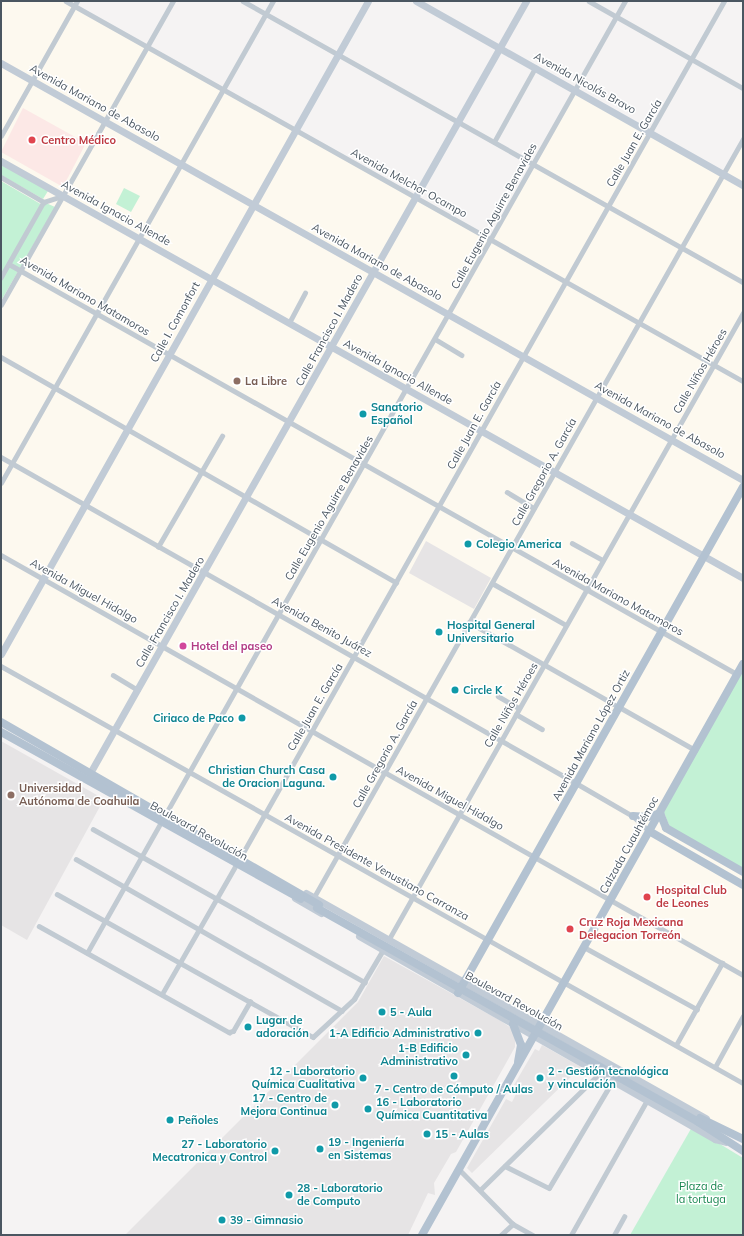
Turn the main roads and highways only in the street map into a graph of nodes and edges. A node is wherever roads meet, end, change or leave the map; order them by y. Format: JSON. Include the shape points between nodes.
{"nodes":[{"id":1,"x":743,"y":487,"type":"edge"},
{"id":2,"x":743,"y":664,"type":"edge"},
{"id":3,"x":1,"y":722,"type":"edge"},
{"id":4,"x":1,"y":732,"type":"edge"},
{"id":5,"x":660,"y":813,"type":"junction"},
{"id":6,"x":633,"y":816,"type":"road end"},
{"id":7,"x":163,"y":819,"type":"junction"},
{"id":8,"x":649,"y":831,"type":"junction"},
{"id":9,"x":743,"y":872,"type":"edge"},
{"id":10,"x":743,"y":885,"type":"edge"},
{"id":11,"x":458,"y":993,"type":"road end"},
{"id":12,"x":514,"y":1024,"type":"road end"},
{"id":13,"x":518,"y":1062,"type":"junction"},
{"id":14,"x":699,"y":1120,"type":"junction"},
{"id":15,"x":743,"y":1139,"type":"edge"},
{"id":16,"x":743,"y":1151,"type":"edge"},
{"id":17,"x":422,"y":1235,"type":"edge"}],
"edges":[{"from":1,"to":11,"type":"main road","name":"Avenida Mariano López Ortiz"},
{"from":2,"to":5,"type":"main road","name":"Calzada Cuauhtémoc"},
{"from":3,"to":7,"type":"main road"},
{"from":4,"to":7,"type":"main road","name":"Boulevard Revolución"},
{"from":5,"to":6,"type":"main road","via":[[648,817]]},
{"from":5,"to":8,"type":"main road","name":"Calzada Cuauhtémoc"},
{"from":5,"to":9,"type":"main road","via":[[666,828]]},
{"from":7,"to":14,"type":"main road","name":"Boulevard Revolución","bridge":true},
{"from":8,"to":10,"type":"main road","name":"Avenida Benito Juárez"},
{"from":8,"to":13,"type":"main road","name":"Calzada Cuauhtémoc","via":[[536,1036],[524,1057]]},
{"from":12,"to":13,"type":"main road","via":[[521,1045]]},
{"from":13,"to":17,"type":"main road","via":[[476,1146],[459,1169]]},
{"from":14,"to":15,"type":"main road","name":"Boulevard Revolución"},
{"from":14,"to":16,"type":"main road","name":"Boulevard Revolución"}]}
